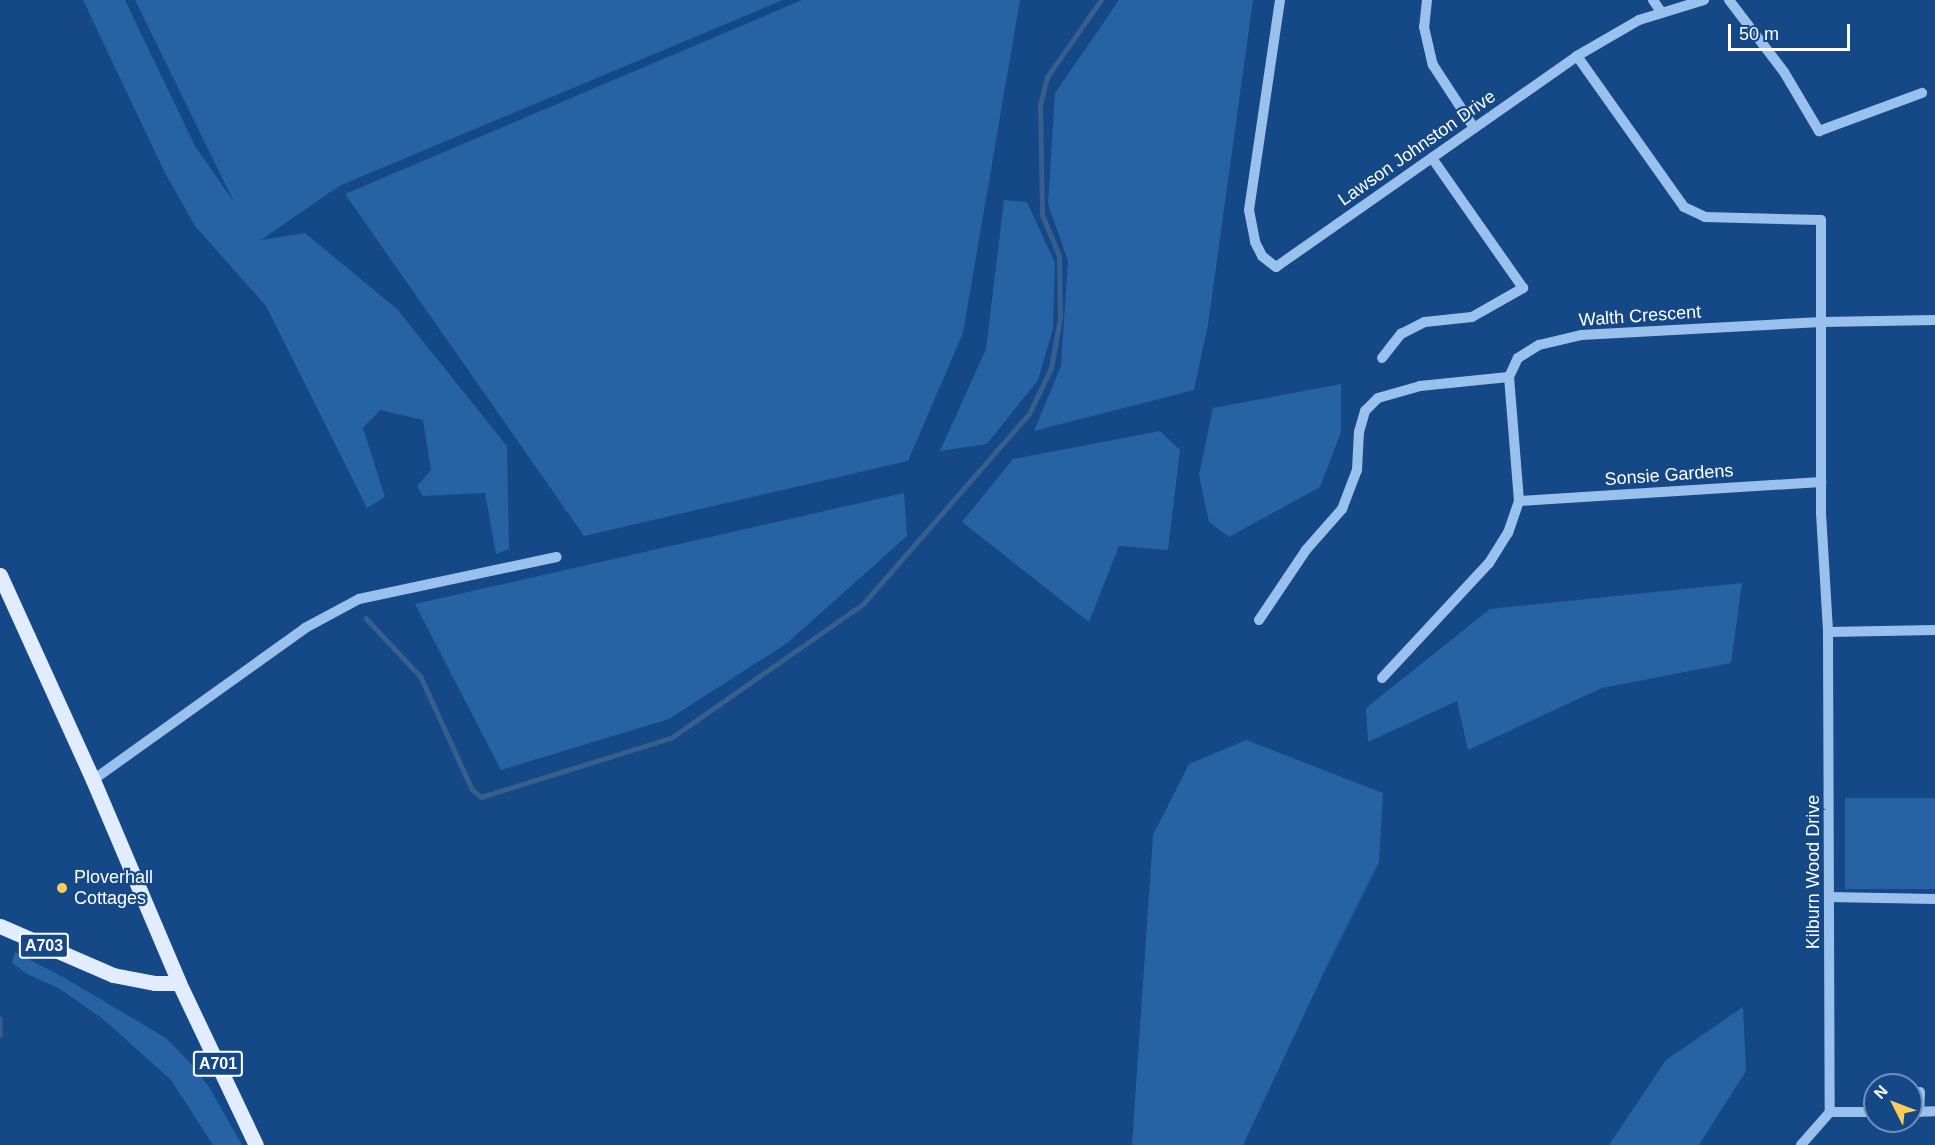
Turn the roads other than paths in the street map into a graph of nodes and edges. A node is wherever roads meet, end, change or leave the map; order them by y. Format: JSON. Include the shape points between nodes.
{"nodes":[{"id":1,"x":1280,"y":0,"type":"edge"},
{"id":2,"x":1427,"y":0,"type":"edge"},
{"id":3,"x":1653,"y":0,"type":"edge"},
{"id":4,"x":1704,"y":0,"type":"edge"},
{"id":5,"x":1730,"y":0,"type":"edge"},
{"id":6,"x":1661,"y":12,"type":"junction"},
{"id":7,"x":1577,"y":56,"type":"junction"},
{"id":8,"x":1922,"y":93,"type":"dead end"},
{"id":9,"x":1474,"y":128,"type":"junction"},
{"id":10,"x":1432,"y":158,"type":"junction"},
{"id":11,"x":1935,"y":320,"type":"edge"},
{"id":12,"x":1822,"y":322,"type":"junction"},
{"id":13,"x":1382,"y":358,"type":"dead end"},
{"id":14,"x":1509,"y":377,"type":"junction"},
{"id":15,"x":1821,"y":482,"type":"junction"},
{"id":16,"x":1519,"y":501,"type":"junction"},
{"id":17,"x":557,"y":557,"type":"dead end"},
{"id":18,"x":0,"y":575,"type":"edge"},
{"id":19,"x":1259,"y":620,"type":"dead end"},
{"id":20,"x":1935,"y":630,"type":"edge"},
{"id":21,"x":1828,"y":632,"type":"junction"},
{"id":22,"x":1382,"y":678,"type":"dead end"},
{"id":23,"x":93,"y":780,"type":"junction"},
{"id":24,"x":1829,"y":897,"type":"junction"},
{"id":25,"x":1935,"y":899,"type":"edge"},
{"id":26,"x":0,"y":926,"type":"edge"},
{"id":27,"x":179,"y":983,"type":"junction"},
{"id":28,"x":1830,"y":1112,"type":"junction"},
{"id":29,"x":1863,"y":1112,"type":"edge"},
{"id":30,"x":256,"y":1145,"type":"edge"},
{"id":31,"x":1801,"y":1145,"type":"edge"}],
"edges":[{"from":1,"to":10,"type":"street","name":"Lawson Johnston Drive","via":[[1249,210],[1262,256],[1276,267]]},
{"from":2,"to":9,"type":"street","via":[[1424,27],[1433,66]]},
{"from":3,"to":6,"type":"street"},
{"from":4,"to":6,"type":"street","name":"Lawson Johnston Drive"},
{"from":5,"to":8,"type":"street","via":[[1784,72],[1819,131]]},
{"from":6,"to":7,"type":"street","name":"Lawson Johnston Drive","via":[[1639,20]]},
{"from":7,"to":9,"type":"street","name":"Lawson Johnston Drive"},
{"from":7,"to":12,"type":"street","name":"Kilburn Wood Drive","via":[[1684,207],[1705,218],[1821,220]]},
{"from":9,"to":10,"type":"street","name":"Lawson Johnston Drive"},
{"from":10,"to":13,"type":"street","via":[[1523,288],[1472,316],[1425,322],[1401,334]]},
{"from":11,"to":12,"type":"street","name":"Walth Crescent"},
{"from":12,"to":14,"type":"street","name":"Walth Crescent","via":[[1581,336],[1539,345],[1518,358]]},
{"from":12,"to":15,"type":"street","name":"Kilburn Wood Drive"},
{"from":14,"to":16,"type":"street"},
{"from":14,"to":19,"type":"street","via":[[1420,386],[1378,398],[1365,411],[1359,432],[1357,470],[1342,509],[1306,550]]},
{"from":15,"to":16,"type":"street","name":"Sonsie Gardens"},
{"from":15,"to":21,"type":"street","name":"Kilburn Wood Drive"},
{"from":16,"to":22,"type":"street","via":[[1508,533],[1489,563]]},
{"from":17,"to":23,"type":"street","via":[[359,598],[305,628]]},
{"from":18,"to":23,"type":"main road","number":"A701"},
{"from":20,"to":21,"type":"street"},
{"from":21,"to":24,"type":"street","name":"Kilburn Wood Drive"},
{"from":23,"to":27,"type":"main road","number":"A701"},
{"from":24,"to":25,"type":"street"},
{"from":24,"to":28,"type":"street","name":"Kilburn Wood Drive"},
{"from":26,"to":27,"type":"main road","number":"A703","via":[[113,975]]},
{"from":27,"to":30,"type":"main road","number":"A701"},
{"from":28,"to":29,"type":"street"},
{"from":28,"to":31,"type":"street"}]}
